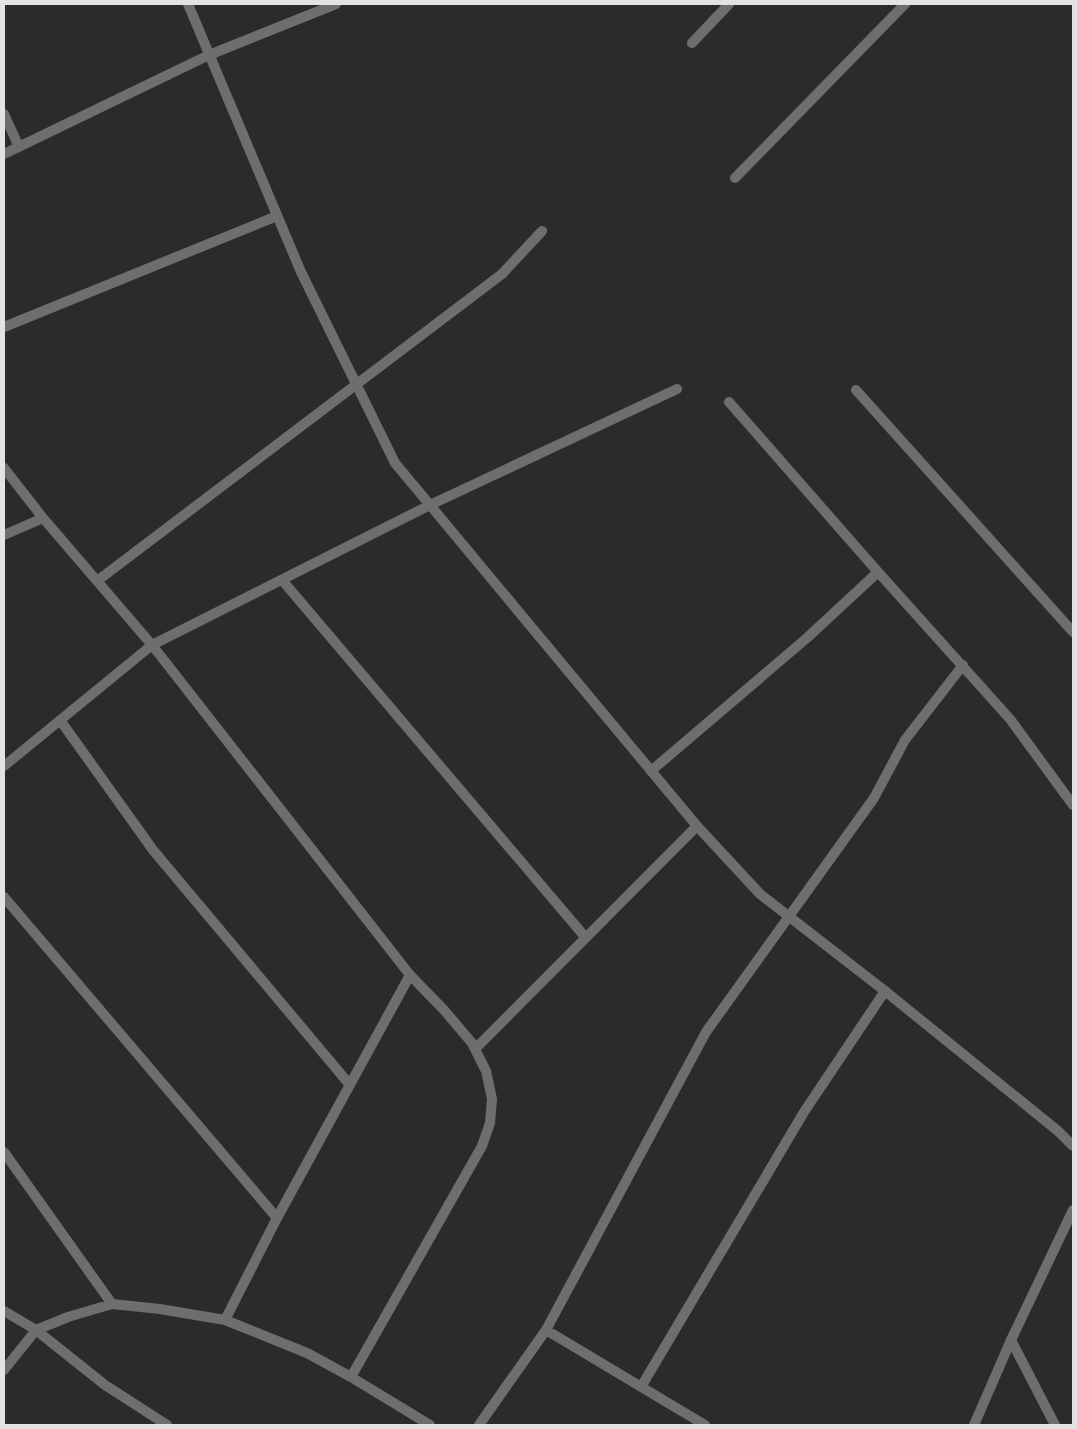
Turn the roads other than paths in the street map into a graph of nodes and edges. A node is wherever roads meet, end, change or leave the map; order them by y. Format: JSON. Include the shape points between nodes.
{"nodes":[{"id":1,"x":188,"y":4,"type":"edge"},
{"id":2,"x":336,"y":4,"type":"edge"},
{"id":3,"x":729,"y":4,"type":"edge"},
{"id":4,"x":905,"y":4,"type":"edge"},
{"id":5,"x":692,"y":42,"type":"dead end"},
{"id":6,"x":209,"y":55,"type":"junction"},
{"id":7,"x":4,"y":114,"type":"edge"},
{"id":8,"x":19,"y":147,"type":"junction"},
{"id":9,"x":4,"y":154,"type":"edge"},
{"id":10,"x":735,"y":178,"type":"dead end"},
{"id":11,"x":277,"y":216,"type":"junction"},
{"id":12,"x":542,"y":231,"type":"dead end"},
{"id":13,"x":4,"y":326,"type":"edge"},
{"id":14,"x":356,"y":384,"type":"junction"},
{"id":15,"x":677,"y":389,"type":"dead end"},
{"id":16,"x":856,"y":390,"type":"dead end"},
{"id":17,"x":729,"y":402,"type":"dead end"},
{"id":18,"x":4,"y":468,"type":"edge"},
{"id":19,"x":430,"y":505,"type":"junction"},
{"id":20,"x":43,"y":518,"type":"junction"},
{"id":21,"x":4,"y":535,"type":"edge"},
{"id":22,"x":878,"y":572,"type":"junction"},
{"id":23,"x":282,"y":580,"type":"junction"},
{"id":24,"x":97,"y":581,"type":"junction"},
{"id":25,"x":1073,"y":632,"type":"edge"},
{"id":26,"x":152,"y":645,"type":"junction"},
{"id":27,"x":963,"y":665,"type":"junction"},
{"id":28,"x":60,"y":720,"type":"junction"},
{"id":29,"x":4,"y":766,"type":"edge"},
{"id":30,"x":650,"y":771,"type":"junction"},
{"id":31,"x":1073,"y":805,"type":"edge"},
{"id":32,"x":697,"y":826,"type":"junction"},
{"id":33,"x":4,"y":897,"type":"edge"},
{"id":34,"x":790,"y":918,"type":"junction"},
{"id":35,"x":586,"y":938,"type":"junction"},
{"id":36,"x":410,"y":975,"type":"junction"},
{"id":37,"x":886,"y":992,"type":"junction"},
{"id":38,"x":475,"y":1050,"type":"junction"},
{"id":39,"x":350,"y":1085,"type":"junction"},
{"id":40,"x":1073,"y":1146,"type":"edge"},
{"id":41,"x":4,"y":1152,"type":"edge"},
{"id":42,"x":1073,"y":1210,"type":"edge"},
{"id":43,"x":277,"y":1218,"type":"junction"},
{"id":44,"x":112,"y":1304,"type":"junction"},
{"id":45,"x":4,"y":1311,"type":"edge"},
{"id":46,"x":225,"y":1320,"type":"junction"},
{"id":47,"x":36,"y":1330,"type":"junction"},
{"id":48,"x":546,"y":1330,"type":"junction"},
{"id":49,"x":1012,"y":1340,"type":"junction"},
{"id":50,"x":4,"y":1370,"type":"edge"},
{"id":51,"x":351,"y":1377,"type":"junction"},
{"id":52,"x":642,"y":1387,"type":"junction"},
{"id":53,"x":167,"y":1425,"type":"edge"},
{"id":54,"x":430,"y":1425,"type":"edge"},
{"id":55,"x":479,"y":1425,"type":"edge"},
{"id":56,"x":705,"y":1425,"type":"edge"},
{"id":57,"x":974,"y":1425,"type":"edge"},
{"id":58,"x":1055,"y":1425,"type":"edge"}],
"edges":[{"from":1,"to":6,"type":"street"},
{"from":2,"to":6,"type":"street"},
{"from":3,"to":5,"type":"street"},
{"from":4,"to":10,"type":"street"},
{"from":6,"to":8,"type":"street"},
{"from":6,"to":11,"type":"street"},
{"from":7,"to":8,"type":"street"},
{"from":8,"to":9,"type":"street"},
{"from":11,"to":13,"type":"street"},
{"from":11,"to":14,"type":"street","via":[[300,272]]},
{"from":12,"to":14,"type":"street","via":[[502,274]]},
{"from":14,"to":19,"type":"street","via":[[395,463]]},
{"from":14,"to":24,"type":"street"},
{"from":15,"to":19,"type":"street"},
{"from":16,"to":25,"type":"street"},
{"from":17,"to":22,"type":"street"},
{"from":18,"to":20,"type":"street"},
{"from":19,"to":23,"type":"street"},
{"from":19,"to":30,"type":"street"},
{"from":20,"to":21,"type":"street"},
{"from":20,"to":24,"type":"street"},
{"from":22,"to":27,"type":"street"},
{"from":22,"to":30,"type":"street","via":[[808,637]]},
{"from":23,"to":26,"type":"street"},
{"from":23,"to":35,"type":"street"},
{"from":24,"to":26,"type":"street"},
{"from":26,"to":28,"type":"street"},
{"from":26,"to":36,"type":"street"},
{"from":27,"to":31,"type":"street","via":[[1010,719]]},
{"from":27,"to":34,"type":"street","via":[[905,740],[874,798]]},
{"from":28,"to":29,"type":"street"},
{"from":28,"to":39,"type":"street","via":[[153,850]]},
{"from":30,"to":32,"type":"street"},
{"from":32,"to":34,"type":"street","via":[[760,894]]},
{"from":32,"to":35,"type":"street"},
{"from":33,"to":43,"type":"street"},
{"from":34,"to":37,"type":"street"},
{"from":34,"to":48,"type":"street","via":[[706,1032]]},
{"from":35,"to":38,"type":"street"},
{"from":36,"to":38,"type":"street","via":[[444,1010]]},
{"from":36,"to":39,"type":"street"},
{"from":37,"to":40,"type":"street","via":[[1058,1130]]},
{"from":37,"to":52,"type":"street","via":[[804,1112]]},
{"from":38,"to":51,"type":"street","via":[[486,1071],[492,1099],[490,1124],[482,1146]]},
{"from":39,"to":43,"type":"street"},
{"from":41,"to":44,"type":"street"},
{"from":42,"to":49,"type":"street"},
{"from":43,"to":46,"type":"street"},
{"from":44,"to":46,"type":"street"},
{"from":44,"to":47,"type":"street"},
{"from":45,"to":47,"type":"street"},
{"from":46,"to":51,"type":"street","via":[[307,1354]]},
{"from":47,"to":50,"type":"street"},
{"from":47,"to":53,"type":"street","via":[[104,1385]]},
{"from":48,"to":52,"type":"street"},
{"from":48,"to":55,"type":"street"},
{"from":49,"to":57,"type":"street"},
{"from":49,"to":58,"type":"street"},
{"from":51,"to":54,"type":"street"},
{"from":52,"to":56,"type":"street"}]}
